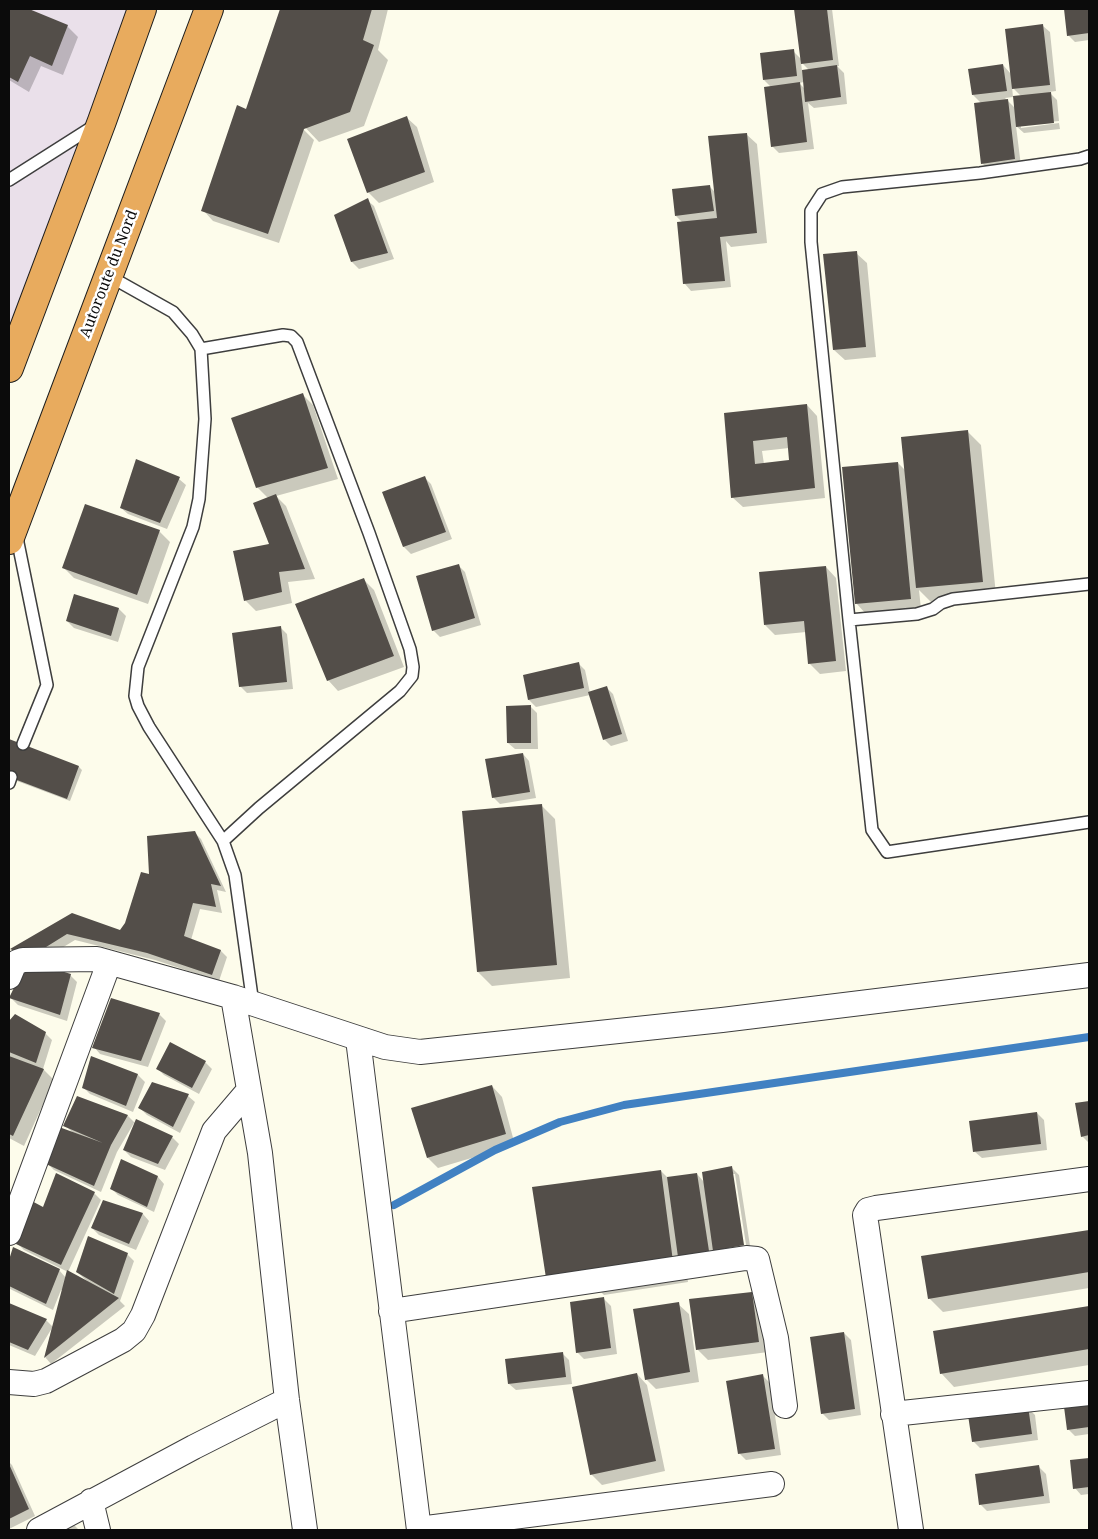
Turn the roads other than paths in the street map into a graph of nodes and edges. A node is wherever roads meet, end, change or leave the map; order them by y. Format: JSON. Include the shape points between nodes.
{"nodes":[{"id":1,"x":142,"y":9,"type":"edge"},
{"id":2,"x":209,"y":9,"type":"edge"},
{"id":3,"x":102,"y":121,"type":"junction"},
{"id":4,"x":1089,"y":156,"type":"edge"},
{"id":5,"x":9,"y":180,"type":"edge"},
{"id":6,"x":109,"y":276,"type":"junction"},
{"id":7,"x":201,"y":349,"type":"junction"},
{"id":8,"x":9,"y":368,"type":"edge"},
{"id":9,"x":12,"y":532,"type":"edge"},
{"id":10,"x":1089,"y":584,"type":"edge"},
{"id":11,"x":849,"y":620,"type":"junction"},
{"id":12,"x":23,"y":744,"type":"dead end"},
{"id":13,"x":1089,"y":822,"type":"edge"},
{"id":14,"x":223,"y":841,"type":"junction"},
{"id":15,"x":109,"y":963,"type":"junction"},
{"id":16,"x":1089,"y":975,"type":"edge"},
{"id":17,"x":9,"y":977,"type":"edge"},
{"id":18,"x":243,"y":1001,"type":"junction"},
{"id":19,"x":358,"y":1039,"type":"junction"},
{"id":20,"x":249,"y":1090,"type":"junction"},
{"id":21,"x":1089,"y":1179,"type":"edge"},
{"id":22,"x":9,"y":1233,"type":"edge"},
{"id":23,"x":391,"y":1312,"type":"junction"},
{"id":24,"x":9,"y":1382,"type":"edge"},
{"id":25,"x":1089,"y":1393,"type":"edge"},
{"id":26,"x":287,"y":1400,"type":"junction"},
{"id":27,"x":785,"y":1406,"type":"dead end"},
{"id":28,"x":893,"y":1414,"type":"junction"},
{"id":29,"x":772,"y":1484,"type":"dead end"},
{"id":30,"x":92,"y":1501,"type":"junction"},
{"id":31,"x":39,"y":1530,"type":"edge"},
{"id":32,"x":98,"y":1530,"type":"edge"},
{"id":33,"x":305,"y":1530,"type":"edge"},
{"id":34,"x":419,"y":1530,"type":"edge"},
{"id":35,"x":911,"y":1530,"type":"edge"}],
"edges":[{"from":1,"to":3,"type":"highway"},
{"from":2,"to":6,"type":"highway","name":"Autoroute du Nord"},
{"from":3,"to":5,"type":"lane"},
{"from":3,"to":8,"type":"highway"},
{"from":4,"to":11,"type":"lane","via":[[842,187],[822,194],[811,211],[810,242]]},
{"from":6,"to":7,"type":"lane","via":[[173,312]]},
{"from":6,"to":9,"type":"highway","name":"Autoroute du Nord"},
{"from":7,"to":14,"type":"lane","via":[[205,419],[199,499],[193,527],[138,667],[135,696],[149,727]]},
{"from":7,"to":14,"type":"lane","via":[[283,335],[291,336],[297,342],[369,533],[410,649],[413,667],[412,676],[400,691]]},
{"from":9,"to":12,"type":"lane","via":[[47,685]]},
{"from":10,"to":11,"type":"lane","via":[[953,599],[916,614]]},
{"from":11,"to":13,"type":"lane","via":[[872,830],[887,852]]},
{"from":14,"to":18,"type":"lane","via":[[235,875]]},
{"from":15,"to":17,"type":"street","via":[[97,959],[23,960],[14,964]]},
{"from":15,"to":18,"type":"street"},
{"from":15,"to":22,"type":"street"},
{"from":16,"to":19,"type":"street","via":[[722,1020],[420,1052]]},
{"from":18,"to":19,"type":"street"},
{"from":18,"to":20,"type":"street"},
{"from":19,"to":23,"type":"street"},
{"from":20,"to":24,"type":"street","via":[[214,1131],[134,1331],[46,1381],[34,1384]]},
{"from":20,"to":26,"type":"street","via":[[260,1153]]},
{"from":21,"to":28,"type":"street","via":[[868,1210],[865,1215]]},
{"from":23,"to":27,"type":"street","via":[[746,1258],[757,1259],[776,1338]]},
{"from":23,"to":34,"type":"street"},
{"from":25,"to":28,"type":"street"},
{"from":26,"to":30,"type":"street"},
{"from":26,"to":33,"type":"street"},
{"from":28,"to":35,"type":"street"},
{"from":29,"to":34,"type":"street"},
{"from":30,"to":31,"type":"street"},
{"from":30,"to":32,"type":"street"}]}
